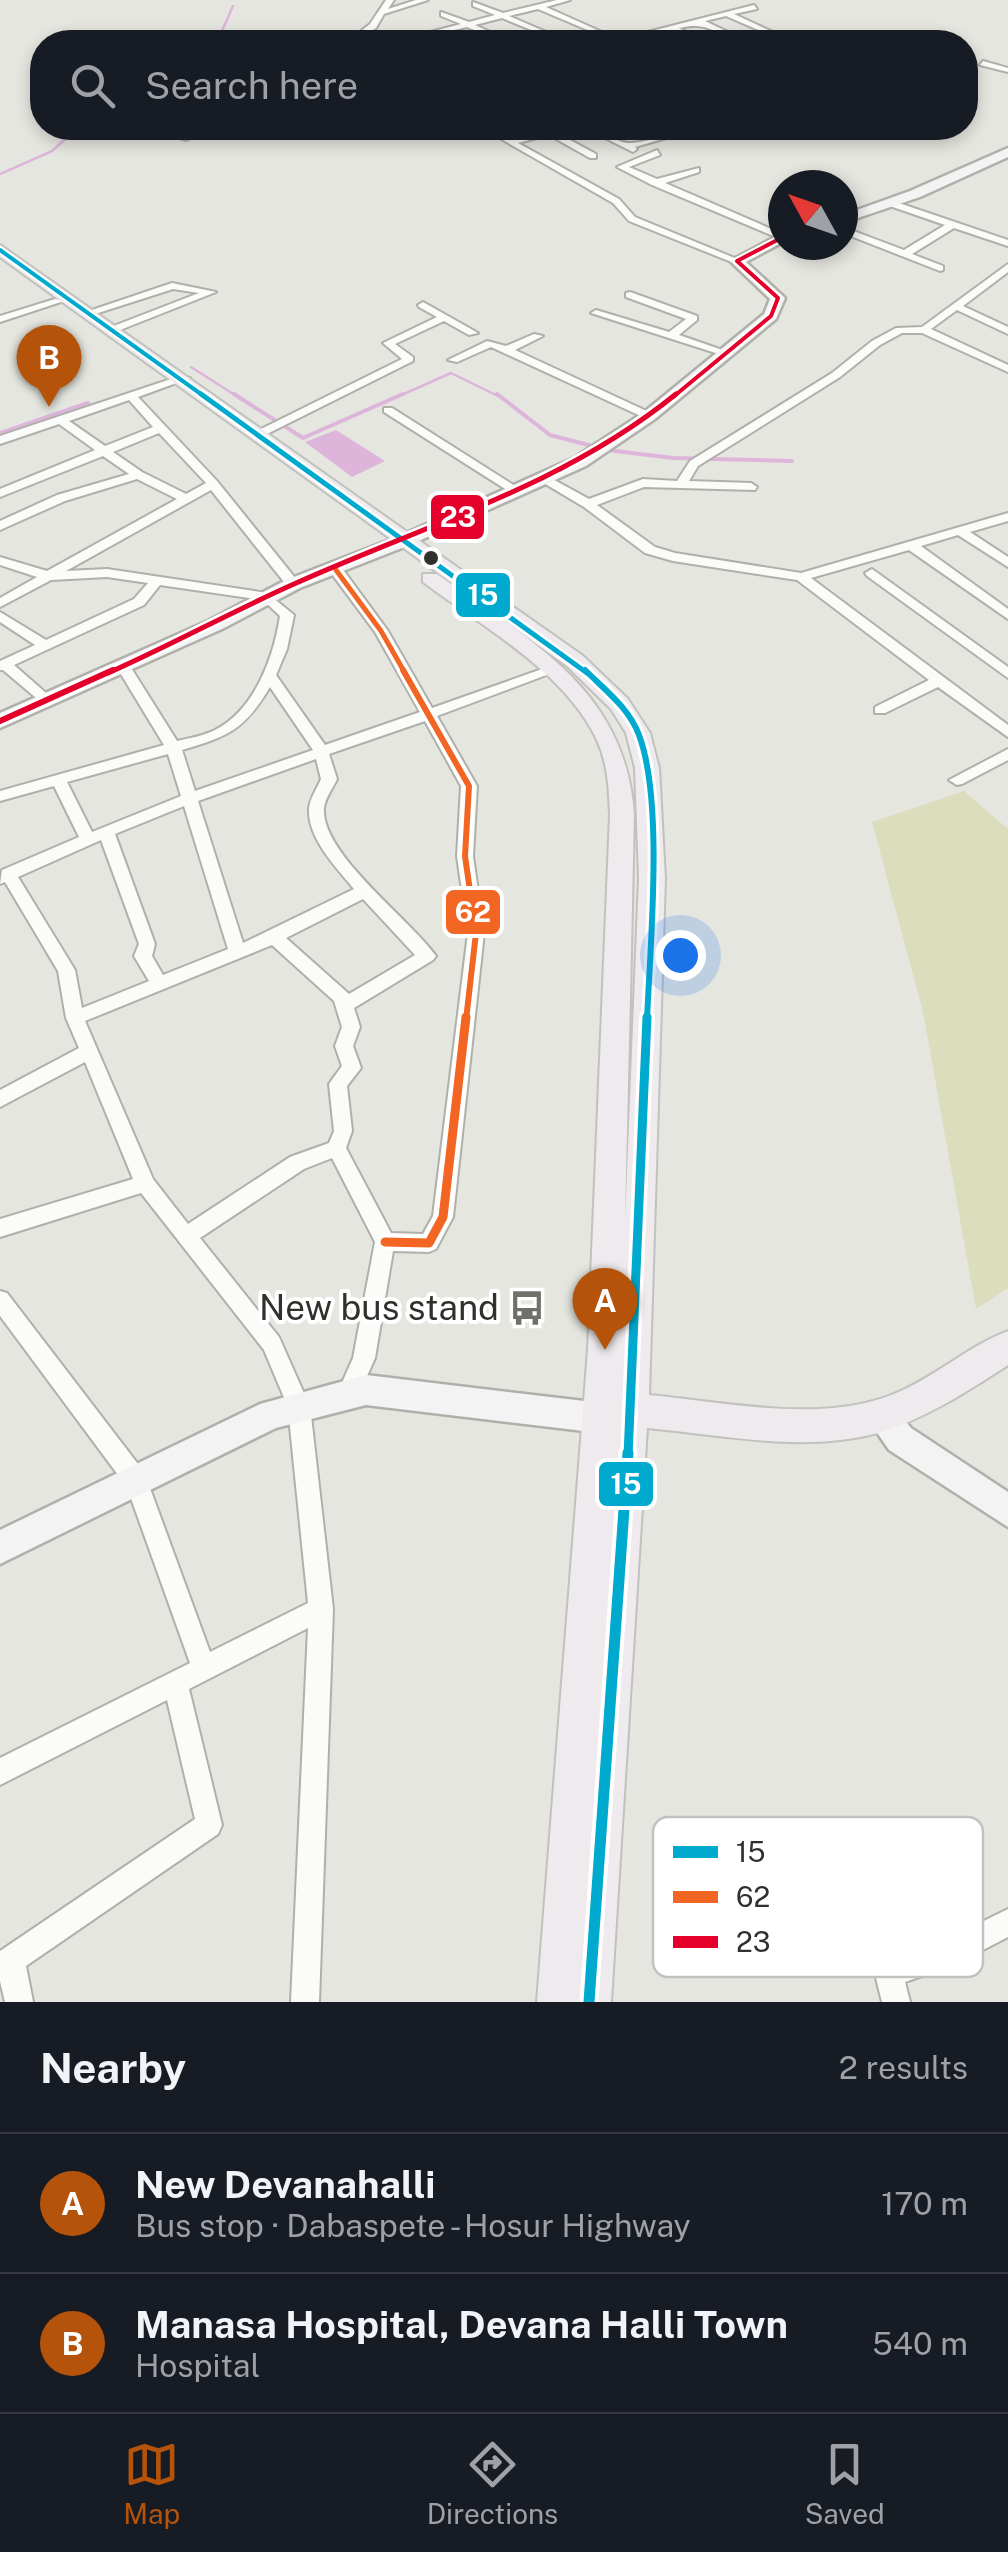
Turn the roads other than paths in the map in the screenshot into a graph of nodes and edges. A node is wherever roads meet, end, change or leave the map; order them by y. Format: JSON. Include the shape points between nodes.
{"nodes":[{"id":1,"x":377,"y":0,"type":"edge"},
{"id":2,"x":424,"y":0,"type":"edge"},
{"id":3,"x":522,"y":0,"type":"edge"},
{"id":4,"x":566,"y":0,"type":"edge"},
{"id":5,"x":389,"y":2,"type":"edge"},
{"id":6,"x":476,"y":4,"type":"dead end"},
{"id":7,"x":539,"y":6,"type":"junction"},
{"id":8,"x":754,"y":7,"type":"dead end"},
{"id":9,"x":382,"y":13,"type":"junction"},
{"id":10,"x":444,"y":14,"type":"dead end"},
{"id":11,"x":727,"y":14,"type":"junction"},
{"id":12,"x":502,"y":16,"type":"junction"},
{"id":13,"x":768,"y":20,"type":"dead end"},
{"id":14,"x":698,"y":21,"type":"junction"},
{"id":15,"x":748,"y":23,"type":"junction"},
{"id":16,"x":413,"y":24,"type":"dead end"},
{"id":17,"x":466,"y":24,"type":"junction"},
{"id":18,"x":671,"y":27,"type":"junction"},
{"id":19,"x":366,"y":30,"type":"edge"},
{"id":20,"x":426,"y":30,"type":"edge"},
{"id":21,"x":439,"y":30,"type":"edge"},
{"id":22,"x":480,"y":30,"type":"edge"},
{"id":23,"x":534,"y":30,"type":"edge"},
{"id":24,"x":594,"y":30,"type":"edge"},
{"id":25,"x":658,"y":30,"type":"edge"},
{"id":26,"x":677,"y":30,"type":"edge"},
{"id":27,"x":719,"y":30,"type":"edge"},
{"id":28,"x":764,"y":30,"type":"edge"},
{"id":29,"x":984,"y":63,"type":"dead end"},
{"id":30,"x":1008,"y":70,"type":"edge"},
{"id":31,"x":507,"y":140,"type":"edge"},
{"id":32,"x":519,"y":140,"type":"edge"},
{"id":33,"x":564,"y":140,"type":"edge"},
{"id":34,"x":614,"y":140,"type":"edge"},
{"id":35,"x":653,"y":140,"type":"edge"},
{"id":36,"x":511,"y":142,"type":"junction"},
{"id":37,"x":1008,"y":152,"type":"edge"},
{"id":38,"x":657,"y":153,"type":"dead end"},
{"id":39,"x":593,"y":156,"type":"dead end"},
{"id":40,"x":696,"y":170,"type":"dead end"},
{"id":41,"x":655,"y":182,"type":"junction"},
{"id":42,"x":890,"y":203,"type":"junction"},
{"id":43,"x":858,"y":214,"type":"edge"},
{"id":44,"x":953,"y":224,"type":"junction"},
{"id":45,"x":768,"y":231,"type":"edge"},
{"id":46,"x":858,"y":236,"type":"edge"},
{"id":47,"x":1008,"y":243,"type":"edge"},
{"id":48,"x":768,"y":245,"type":"edge"},
{"id":49,"x":0,"y":250,"type":"edge"},
{"id":50,"x":905,"y":254,"type":"junction"},
{"id":51,"x":737,"y":261,"type":"junction"},
{"id":52,"x":0,"y":262,"type":"edge"},
{"id":53,"x":1008,"y":267,"type":"edge"},
{"id":54,"x":940,"y":268,"type":"dead end"},
{"id":55,"x":630,"y":295,"type":"dead end"},
{"id":56,"x":58,"y":301,"type":"junction"},
{"id":57,"x":423,"y":304,"type":"dead end"},
{"id":58,"x":956,"y":306,"type":"junction"},
{"id":59,"x":91,"y":312,"type":"junction"},
{"id":60,"x":596,"y":314,"type":"dead end"},
{"id":61,"x":444,"y":317,"type":"junction"},
{"id":62,"x":0,"y":319,"type":"edge"},
{"id":63,"x":115,"y":329,"type":"junction"},
{"id":64,"x":924,"y":330,"type":"junction"},
{"id":65,"x":1008,"y":330,"type":"edge"},
{"id":66,"x":473,"y":332,"type":"dead end"},
{"id":67,"x":538,"y":336,"type":"dead end"},
{"id":68,"x":671,"y":336,"type":"junction"},
{"id":69,"x":506,"y":350,"type":"junction"},
{"id":70,"x":729,"y":354,"type":"junction"},
{"id":71,"x":453,"y":360,"type":"dead end"},
{"id":72,"x":1008,"y":369,"type":"edge"},
{"id":73,"x":176,"y":381,"type":"junction"},
{"id":74,"x":130,"y":396,"type":"junction"},
{"id":75,"x":388,"y":410,"type":"dead end"},
{"id":76,"x":649,"y":416,"type":"junction"},
{"id":77,"x":59,"y":419,"type":"junction"},
{"id":78,"x":161,"y":428,"type":"junction"},
{"id":79,"x":259,"y":434,"type":"junction"},
{"id":80,"x":0,"y":440,"type":"edge"},
{"id":81,"x":102,"y":451,"type":"junction"},
{"id":82,"x":138,"y":475,"type":"junction"},
{"id":83,"x":543,"y":479,"type":"junction"},
{"id":84,"x":682,"y":482,"type":"junction"},
{"id":85,"x":213,"y":484,"type":"junction"},
{"id":86,"x":752,"y":487,"type":"dead end"},
{"id":87,"x":517,"y":491,"type":"junction"},
{"id":88,"x":0,"y":494,"type":"edge"},
{"id":89,"x":184,"y":498,"type":"junction"},
{"id":90,"x":588,"y":504,"type":"junction"},
{"id":91,"x":1007,"y":517,"type":"edge"},
{"id":92,"x":0,"y":526,"type":"edge"},
{"id":93,"x":958,"y":530,"type":"junction"},
{"id":94,"x":397,"y":543,"type":"junction"},
{"id":95,"x":909,"y":544,"type":"junction"},
{"id":96,"x":0,"y":562,"type":"edge"},
{"id":97,"x":1008,"y":563,"type":"edge"},
{"id":98,"x":336,"y":570,"type":"junction"},
{"id":99,"x":872,"y":572,"type":"dead end"},
{"id":100,"x":48,"y":576,"type":"junction"},
{"id":101,"x":801,"y":577,"type":"junction"},
{"id":102,"x":157,"y":580,"type":"junction"},
{"id":103,"x":293,"y":584,"type":"junction"},
{"id":104,"x":267,"y":597,"type":"junction"},
{"id":105,"x":0,"y":604,"type":"edge"},
{"id":106,"x":1008,"y":615,"type":"edge"},
{"id":107,"x":0,"y":616,"type":"edge"},
{"id":108,"x":45,"y":646,"type":"junction"},
{"id":109,"x":2,"y":665,"type":"edge"},
{"id":110,"x":123,"y":666,"type":"junction"},
{"id":111,"x":1004,"y":667,"type":"edge"},
{"id":112,"x":550,"y":671,"type":"junction"},
{"id":113,"x":270,"y":676,"type":"junction"},
{"id":114,"x":939,"y":681,"type":"junction"},
{"id":115,"x":47,"y":700,"type":"junction"},
{"id":116,"x":880,"y":710,"type":"dead end"},
{"id":117,"x":430,"y":712,"type":"junction"},
{"id":118,"x":0,"y":721,"type":"edge"},
{"id":119,"x":1008,"y":732,"type":"edge"},
{"id":120,"x":174,"y":750,"type":"junction"},
{"id":121,"x":321,"y":751,"type":"junction"},
{"id":122,"x":1008,"y":754,"type":"edge"},
{"id":123,"x":958,"y":780,"type":"dead end"},
{"id":124,"x":60,"y":783,"type":"junction"},
{"id":125,"x":0,"y":796,"type":"edge"},
{"id":126,"x":190,"y":798,"type":"junction"},
{"id":127,"x":106,"y":830,"type":"junction"},
{"id":128,"x":87,"y":838,"type":"junction"},
{"id":129,"x":4,"y":876,"type":"edge"},
{"id":130,"x":366,"y":890,"type":"junction"},
{"id":131,"x":274,"y":937,"type":"junction"},
{"id":132,"x":236,"y":952,"type":"junction"},
{"id":133,"x":160,"y":984,"type":"junction"},
{"id":134,"x":344,"y":1005,"type":"junction"},
{"id":135,"x":75,"y":1018,"type":"junction"},
{"id":136,"x":90,"y":1050,"type":"junction"},
{"id":137,"x":0,"y":1099,"type":"edge"},
{"id":138,"x":336,"y":1148,"type":"junction"},
{"id":139,"x":146,"y":1184,"type":"junction"},
{"id":140,"x":0,"y":1228,"type":"edge"},
{"id":141,"x":186,"y":1236,"type":"junction"},
{"id":142,"x":385,"y":1242,"type":"junction"},
{"id":143,"x":0,"y":1300,"type":"edge"},
{"id":144,"x":1008,"y":1346,"type":"edge"},
{"id":145,"x":348,"y":1394,"type":"junction"},
{"id":146,"x":299,"y":1407,"type":"junction"},
{"id":147,"x":616,"y":1414,"type":"junction"},
{"id":148,"x":881,"y":1415,"type":"junction"},
{"id":149,"x":136,"y":1480,"type":"junction"},
{"id":150,"x":1008,"y":1512,"type":"edge"},
{"id":151,"x":0,"y":1547,"type":"edge"},
{"id":152,"x":321,"y":1609,"type":"junction"},
{"id":153,"x":204,"y":1668,"type":"junction"},
{"id":154,"x":175,"y":1683,"type":"junction"},
{"id":155,"x":0,"y":1772,"type":"edge"},
{"id":156,"x":1008,"y":1924,"type":"edge"},
{"id":157,"x":983,"y":1936,"type":"edge"},
{"id":158,"x":6,"y":1963,"type":"edge"},
{"id":159,"x":891,"y":1977,"type":"edge"},
{"id":160,"x":19,"y":2002,"type":"edge"},
{"id":161,"x":304,"y":2002,"type":"edge"},
{"id":162,"x":559,"y":2002,"type":"edge"},
{"id":163,"x":589,"y":2002,"type":"edge"},
{"id":164,"x":896,"y":2002,"type":"edge"}],
"edges":[{"from":1,"to":5,"type":"street"},
{"from":2,"to":9,"type":"street"},
{"from":3,"to":7,"type":"street"},
{"from":4,"to":7,"type":"street"},
{"from":5,"to":9,"type":"street"},
{"from":6,"to":12,"type":"street"},
{"from":7,"to":12,"type":"street"},
{"from":7,"to":24,"type":"street"},
{"from":8,"to":11,"type":"street"},
{"from":9,"to":19,"type":"street"},
{"from":10,"to":17,"type":"street"},
{"from":11,"to":14,"type":"street"},
{"from":11,"to":15,"type":"street"},
{"from":12,"to":17,"type":"street"},
{"from":12,"to":23,"type":"street"},
{"from":13,"to":15,"type":"street"},
{"from":14,"to":18,"type":"street"},
{"from":14,"to":27,"type":"street"},
{"from":15,"to":28,"type":"street"},
{"from":16,"to":20,"type":"street"},
{"from":17,"to":21,"type":"street"},
{"from":17,"to":22,"type":"street"},
{"from":18,"to":25,"type":"street"},
{"from":18,"to":26,"type":"street"},
{"from":29,"to":30,"type":"street"},
{"from":31,"to":36,"type":"street"},
{"from":32,"to":36,"type":"street"},
{"from":33,"to":39,"type":"street"},
{"from":34,"to":35,"type":"street","via":[[630,148]]},
{"from":36,"to":51,"type":"street","via":[[616,201],[632,219]]},
{"from":37,"to":42,"type":"street"},
{"from":38,"to":41,"type":"street","via":[[620,167]]},
{"from":40,"to":41,"type":"street"},
{"from":41,"to":45,"type":"street"},
{"from":42,"to":43,"type":"street"},
{"from":42,"to":44,"type":"street"},
{"from":44,"to":47,"type":"street"},
{"from":44,"to":50,"type":"street"},
{"from":46,"to":50,"type":"street"},
{"from":48,"to":51,"type":"street"},
{"from":49,"to":59,"type":"main road"},
{"from":50,"to":54,"type":"street"},
{"from":51,"to":70,"type":"street","via":[[778,298],[772,316]]},
{"from":52,"to":56,"type":"main road"},
{"from":53,"to":58,"type":"street"},
{"from":55,"to":68,"type":"street","via":[[693,318]]},
{"from":56,"to":62,"type":"street"},
{"from":56,"to":73,"type":"main road"},
{"from":57,"to":61,"type":"street"},
{"from":58,"to":64,"type":"street"},
{"from":58,"to":65,"type":"street"},
{"from":59,"to":63,"type":"main road"},
{"from":59,"to":63,"type":"street","via":[[172,286],[210,292]]},
{"from":60,"to":68,"type":"street"},
{"from":61,"to":66,"type":"street"},
{"from":61,"to":79,"type":"street","via":[[388,343],[409,358]]},
{"from":63,"to":73,"type":"main road"},
{"from":64,"to":72,"type":"street"},
{"from":64,"to":84,"type":"street","via":[[900,330],[876,343],[836,376],[707,456]]},
{"from":67,"to":69,"type":"street"},
{"from":68,"to":70,"type":"street"},
{"from":69,"to":71,"type":"street","via":[[491,343]]},
{"from":69,"to":76,"type":"street"},
{"from":70,"to":76,"type":"street"},
{"from":73,"to":74,"type":"street"},
{"from":73,"to":79,"type":"main road"},
{"from":73,"to":94,"type":"main road"},
{"from":74,"to":77,"type":"street"},
{"from":74,"to":78,"type":"street"},
{"from":75,"to":87,"type":"street"},
{"from":76,"to":83,"type":"street"},
{"from":77,"to":80,"type":"street"},
{"from":77,"to":81,"type":"street"},
{"from":78,"to":81,"type":"street"},
{"from":78,"to":85,"type":"street"},
{"from":79,"to":94,"type":"main road"},
{"from":81,"to":82,"type":"street"},
{"from":81,"to":88,"type":"street"},
{"from":82,"to":89,"type":"street"},
{"from":82,"to":92,"type":"street","via":[[60,498]]},
{"from":83,"to":87,"type":"street"},
{"from":83,"to":90,"type":"street"},
{"from":84,"to":86,"type":"street"},
{"from":84,"to":90,"type":"street","via":[[643,483]]},
{"from":85,"to":89,"type":"street"},
{"from":85,"to":103,"type":"street"},
{"from":87,"to":94,"type":"street"},
{"from":89,"to":100,"type":"street"},
{"from":90,"to":101,"type":"street","via":[[650,550]]},
{"from":91,"to":93,"type":"street"},
{"from":93,"to":95,"type":"street"},
{"from":93,"to":97,"type":"street"},
{"from":94,"to":98,"type":"street"},
{"from":94,"to":112,"type":"main road"},
{"from":94,"to":147,"type":"main road","via":[[587,671],[638,733],[647,768],[652,878]]},
{"from":95,"to":101,"type":"street"},
{"from":95,"to":106,"type":"street"},
{"from":96,"to":100,"type":"street"},
{"from":98,"to":103,"type":"street"},
{"from":98,"to":117,"type":"street"},
{"from":99,"to":111,"type":"street"},
{"from":100,"to":102,"type":"street","via":[[107,573]]},
{"from":100,"to":105,"type":"street"},
{"from":101,"to":114,"type":"street"},
{"from":102,"to":104,"type":"street"},
{"from":102,"to":108,"type":"street","via":[[138,602]]},
{"from":103,"to":104,"type":"street"},
{"from":104,"to":110,"type":"street"},
{"from":104,"to":113,"type":"street","via":[[287,615]]},
{"from":107,"to":108,"type":"street"},
{"from":108,"to":109,"type":"street"},
{"from":109,"to":115,"type":"street"},
{"from":110,"to":115,"type":"street"},
{"from":110,"to":120,"type":"street"},
{"from":112,"to":117,"type":"street"},
{"from":112,"to":147,"type":"main road","via":[[577,694],[618,766]]},
{"from":113,"to":120,"type":"street","via":[[242,720]]},
{"from":113,"to":121,"type":"street"},
{"from":114,"to":116,"type":"street"},
{"from":114,"to":119,"type":"street"},
{"from":115,"to":118,"type":"street"},
{"from":117,"to":121,"type":"street"},
{"from":117,"to":142,"type":"street","via":[[469,786],[465,856],[476,933],[443,1217],[429,1243]]},
{"from":120,"to":124,"type":"street"},
{"from":120,"to":126,"type":"street"},
{"from":121,"to":126,"type":"street"},
{"from":121,"to":130,"type":"street","via":[[329,778],[316,805],[320,832]]},
{"from":122,"to":123,"type":"street"},
{"from":124,"to":125,"type":"street","via":[[38,782]]},
{"from":124,"to":128,"type":"street"},
{"from":126,"to":127,"type":"street"},
{"from":126,"to":132,"type":"street"},
{"from":127,"to":128,"type":"street"},
{"from":127,"to":133,"type":"street","via":[[147,944],[142,956]]},
{"from":128,"to":129,"type":"street"},
{"from":129,"to":135,"type":"street","via":[[66,970]]},
{"from":130,"to":131,"type":"street"},
{"from":130,"to":134,"type":"street","via":[[427,956]]},
{"from":131,"to":132,"type":"street"},
{"from":131,"to":134,"type":"street"},
{"from":132,"to":133,"type":"street"},
{"from":133,"to":135,"type":"street"},
{"from":134,"to":138,"type":"street","via":[[351,1027],[344,1046],[352,1068],[338,1084],[343,1130]]},
{"from":135,"to":136,"type":"street"},
{"from":136,"to":137,"type":"street"},
{"from":136,"to":139,"type":"street"},
{"from":138,"to":141,"type":"street","via":[[298,1163]]},
{"from":138,"to":142,"type":"street"},
{"from":139,"to":140,"type":"street"},
{"from":139,"to":141,"type":"street"},
{"from":141,"to":146,"type":"street","via":[[272,1344]]},
{"from":142,"to":145,"type":"street","via":[[364,1358]]},
{"from":143,"to":149,"type":"street"},
{"from":144,"to":148,"type":"main road","via":[[942,1389]]},
{"from":145,"to":146,"type":"street"},
{"from":145,"to":147,"type":"street","via":[[366,1390]]},
{"from":146,"to":149,"type":"street","via":[[271,1414]]},
{"from":146,"to":152,"type":"street"},
{"from":147,"to":148,"type":"main road","via":[[821,1424]]},
{"from":147,"to":162,"type":"main road"},
{"from":147,"to":163,"type":"main road"},
{"from":148,"to":150,"type":"street","via":[[900,1439]]},
{"from":149,"to":151,"type":"street"},
{"from":149,"to":153,"type":"street"},
{"from":152,"to":153,"type":"street"},
{"from":152,"to":161,"type":"street"},
{"from":153,"to":154,"type":"street"},
{"from":154,"to":155,"type":"street"},
{"from":154,"to":158,"type":"street","via":[[209,1825]]},
{"from":156,"to":157,"type":"street"},
{"from":158,"to":160,"type":"street"},
{"from":159,"to":164,"type":"street"}]}
